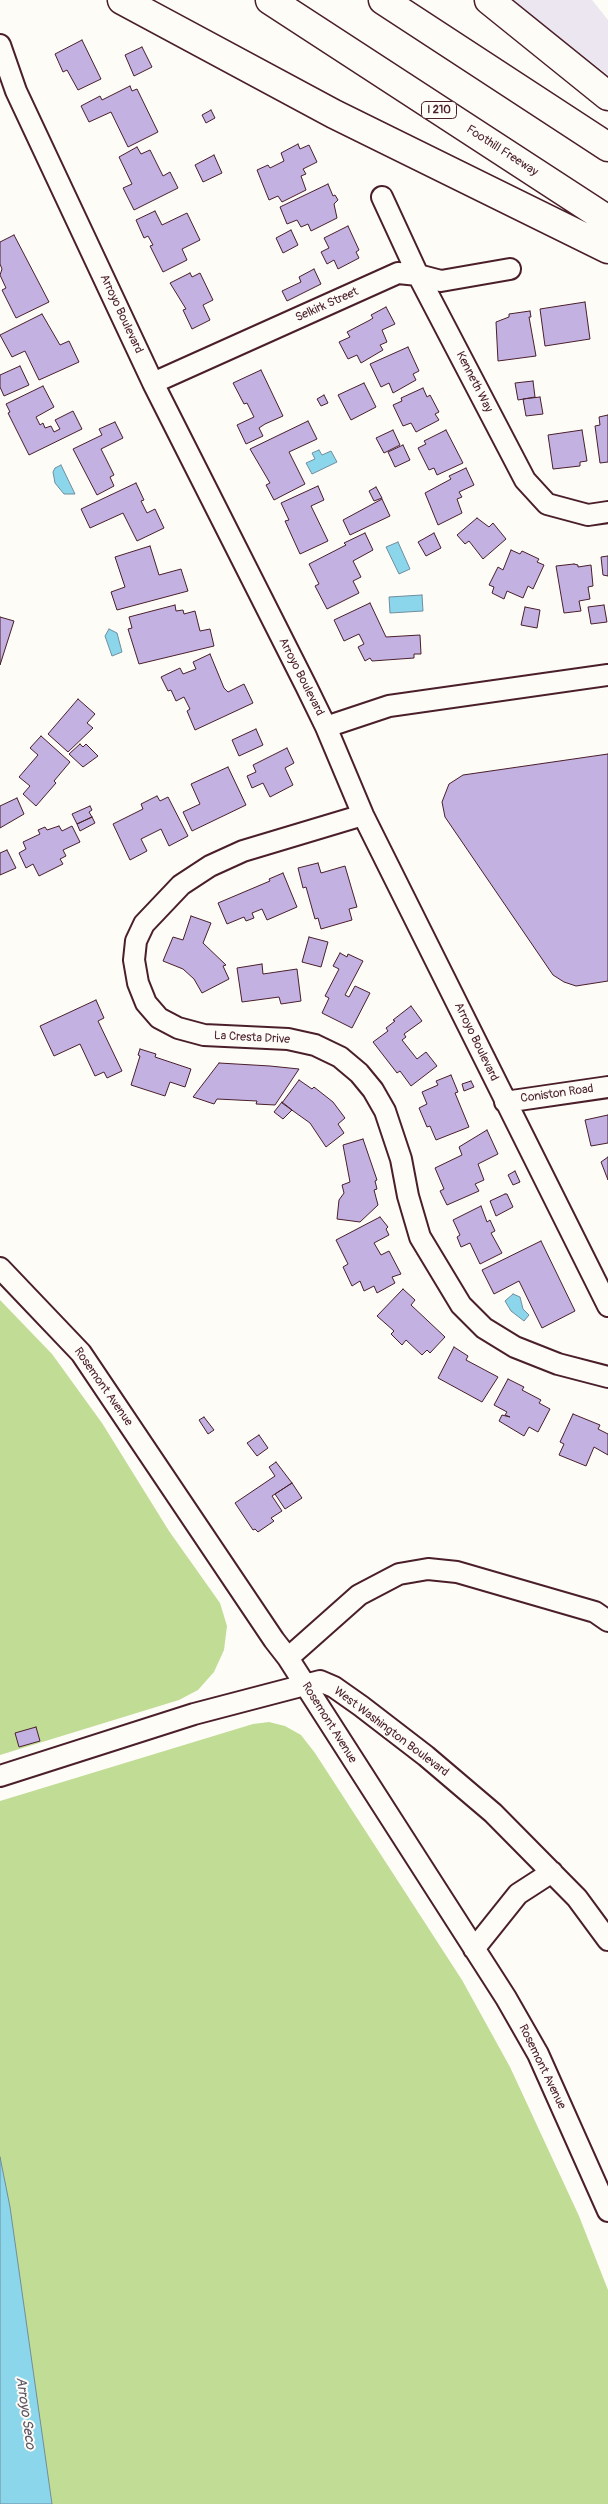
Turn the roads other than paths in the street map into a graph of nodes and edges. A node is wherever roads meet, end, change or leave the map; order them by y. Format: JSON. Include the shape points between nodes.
{"nodes":[{"id":1,"x":122,"y":0,"type":"edge"},
{"id":2,"x":270,"y":0,"type":"edge"},
{"id":3,"x":383,"y":0,"type":"edge"},
{"id":4,"x":489,"y":0,"type":"edge"},
{"id":5,"x":0,"y":49,"type":"edge"},
{"id":6,"x":608,"y":96,"type":"edge"},
{"id":7,"x":608,"y":147,"type":"edge"},
{"id":8,"x":382,"y":197,"type":"dead end"},
{"id":9,"x":608,"y":220,"type":"edge"},
{"id":10,"x":608,"y":249,"type":"edge"},
{"id":11,"x":510,"y":269,"type":"dead end"},
{"id":12,"x":418,"y":275,"type":"junction"},
{"id":13,"x":153,"y":383,"type":"junction"},
{"id":14,"x":608,"y":512,"type":"edge"},
{"id":15,"x":608,"y":675,"type":"edge"},
{"id":16,"x":326,"y":727,"type":"junction"},
{"id":17,"x":363,"y":814,"type":"junction"},
{"id":18,"x":608,"y":1086,"type":"edge"},
{"id":19,"x":505,"y":1102,"type":"junction"},
{"id":20,"x":0,"y":1268,"type":"edge"},
{"id":21,"x":608,"y":1306,"type":"edge"},
{"id":22,"x":608,"y":1377,"type":"edge"},
{"id":23,"x":608,"y":1620,"type":"edge"},
{"id":24,"x":288,"y":1658,"type":"junction"},
{"id":25,"x":304,"y":1684,"type":"junction"},
{"id":26,"x":0,"y":1776,"type":"edge"},
{"id":27,"x":552,"y":1872,"type":"junction"},
{"id":28,"x":608,"y":1940,"type":"edge"},
{"id":29,"x":474,"y":1949,"type":"junction"},
{"id":30,"x":608,"y":2211,"type":"edge"}],
"edges":[{"from":1,"to":10,"type":"highway","via":[[334,114]]},
{"from":2,"to":9,"type":"highway","name":"Foothill Freeway","number":"I 210"},
{"from":3,"to":7,"type":"highway"},
{"from":4,"to":6,"type":"highway"},
{"from":5,"to":13,"type":"street","name":"Arroyo Boulevard","via":[[24,108]]},
{"from":8,"to":12,"type":"street","name":"Kenneth Way"},
{"from":11,"to":12,"type":"street","name":"Selkirk Street","via":[[441,281]]},
{"from":12,"to":13,"type":"street","name":"Selkirk Street","via":[[398,273]]},
{"from":12,"to":14,"type":"street","name":"Kenneth Way","via":[[525,480],[547,504],[588,515]]},
{"from":13,"to":16,"type":"street","name":"Arroyo Boulevard"},
{"from":15,"to":16,"type":"street","via":[[389,706]]},
{"from":16,"to":17,"type":"street","name":"Arroyo Boulevard"},
{"from":17,"to":19,"type":"street","name":"Arroyo Boulevard"},
{"from":17,"to":22,"type":"street","name":"La Cresta Drive","via":[[243,850],[181,884],[144,924],[136,941],[135,968],[146,1003],[159,1018],[178,1028],[204,1035],[288,1038],[315,1045],[340,1057],[359,1073],[385,1111],[401,1159],[420,1237],[461,1305],[484,1328],[515,1347],[558,1364]]},
{"from":18,"to":19,"type":"street","name":"Coniston Road"},
{"from":19,"to":21,"type":"street","name":"Arroyo Boulevard"},
{"from":20,"to":24,"type":"street","name":"Rosemont Avenue","via":[[81,1353]]},
{"from":23,"to":24,"type":"street","via":[[595,1612],[466,1574],[428,1569],[399,1574],[359,1594]]},
{"from":24,"to":25,"type":"street","name":"Rosemont Avenue"},
{"from":25,"to":26,"type":"street","name":"West Washington Boulevard","via":[[194,1714]]},
{"from":25,"to":27,"type":"street","name":"West Washington Boulevard","via":[[320,1681],[334,1687],[368,1712],[493,1813]]},
{"from":25,"to":29,"type":"street","name":"Rosemont Avenue"},
{"from":27,"to":28,"type":"street","name":"West Washington Boulevard"},
{"from":27,"to":29,"type":"street","via":[[518,1894]]},
{"from":29,"to":30,"type":"street","name":"Rosemont Avenue","via":[[538,2054]]}]}
